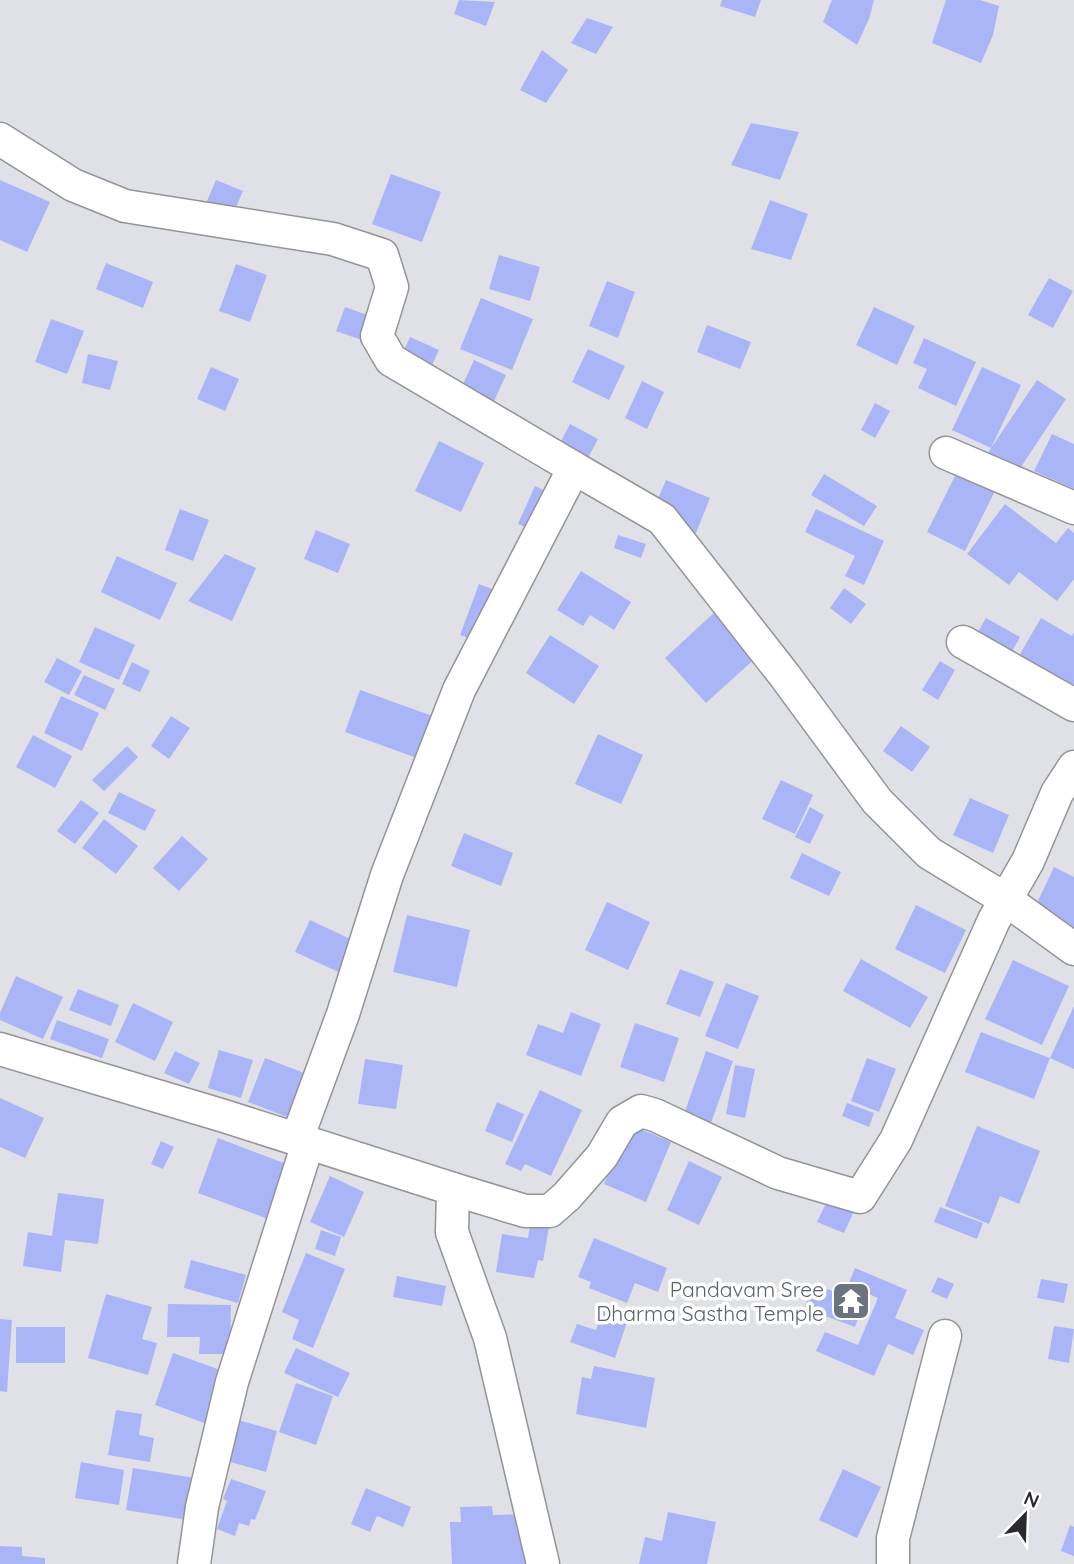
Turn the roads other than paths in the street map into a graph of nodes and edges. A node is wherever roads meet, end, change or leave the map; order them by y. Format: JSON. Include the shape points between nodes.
{"nodes":[{"id":1,"x":0,"y":139,"type":"edge"},
{"id":2,"x":946,"y":453,"type":"dead end"},
{"id":3,"x":574,"y":468,"type":"junction"},
{"id":4,"x":1074,"y":508,"type":"edge"},
{"id":5,"x":963,"y":642,"type":"dead end"},
{"id":6,"x":1074,"y":705,"type":"edge"},
{"id":7,"x":1074,"y":767,"type":"edge"},
{"id":8,"x":1005,"y":899,"type":"junction"},
{"id":9,"x":1074,"y":949,"type":"edge"},
{"id":10,"x":0,"y":1049,"type":"edge"},
{"id":11,"x":302,"y":1141,"type":"junction"},
{"id":12,"x":453,"y":1189,"type":"junction"},
{"id":13,"x":945,"y":1336,"type":"dead end"},
{"id":14,"x":194,"y":1564,"type":"edge"},
{"id":15,"x":543,"y":1564,"type":"edge"},
{"id":16,"x":893,"y":1564,"type":"edge"}],
"edges":[{"from":1,"to":3,"type":"street","via":[[73,185],[125,206],[333,239],[382,255],[392,287],[377,336],[391,360]]},
{"from":2,"to":4,"type":"street"},
{"from":3,"to":8,"type":"street","via":[[663,519],[877,801],[929,853]]},
{"from":3,"to":11,"type":"street","via":[[459,690],[387,875]]},
{"from":5,"to":6,"type":"street"},
{"from":7,"to":8,"type":"street"},
{"from":8,"to":9,"type":"street"},
{"from":8,"to":12,"type":"street","via":[[896,1140],[860,1197],[778,1173],[641,1111],[622,1122],[602,1156],[550,1211],[525,1211]]},
{"from":10,"to":11,"type":"street"},
{"from":11,"to":12,"type":"street"},
{"from":11,"to":14,"type":"street","via":[[232,1382],[202,1507]]},
{"from":12,"to":15,"type":"street","via":[[452,1232],[490,1338]]},
{"from":13,"to":16,"type":"street","via":[[893,1538]]}]}
